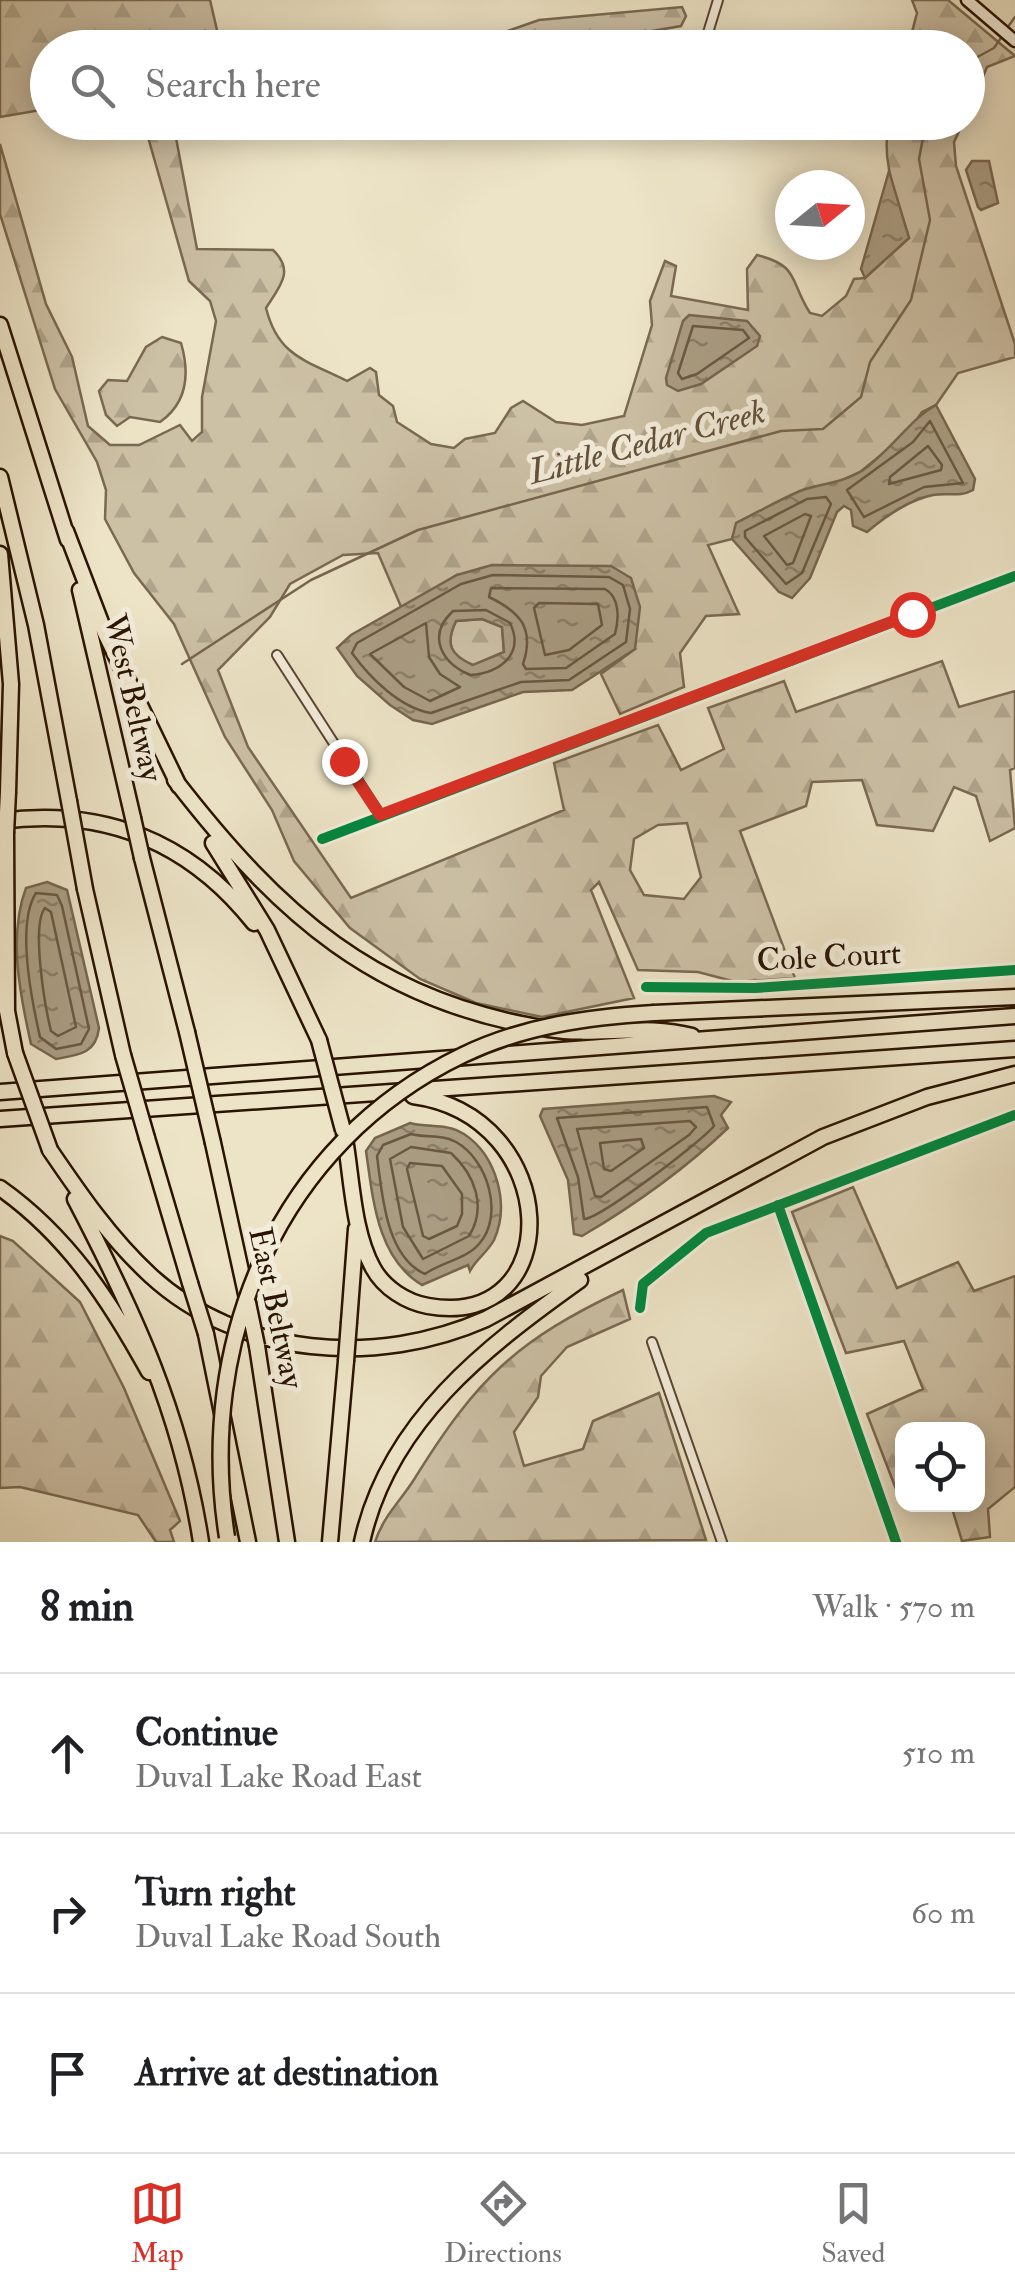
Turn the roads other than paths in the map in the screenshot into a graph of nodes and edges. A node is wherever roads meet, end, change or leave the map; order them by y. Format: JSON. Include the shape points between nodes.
{"nodes":[{"id":1,"x":718,"y":0,"type":"edge"},
{"id":2,"x":967,"y":0,"type":"edge"},
{"id":3,"x":709,"y":30,"type":"edge"},
{"id":4,"x":1013,"y":40,"type":"edge"},
{"id":5,"x":0,"y":325,"type":"edge"},
{"id":6,"x":0,"y":477,"type":"edge"},
{"id":7,"x":66,"y":531,"type":"junction"},
{"id":8,"x":0,"y":556,"type":"edge"},
{"id":9,"x":1015,"y":576,"type":"edge"},
{"id":10,"x":0,"y":579,"type":"edge"},
{"id":11,"x":277,"y":655,"type":"dead end"},
{"id":12,"x":174,"y":780,"type":"junction"},
{"id":13,"x":380,"y":815,"type":"junction"},
{"id":14,"x":3,"y":827,"type":"edge"},
{"id":15,"x":322,"y":839,"type":"dead end"},
{"id":16,"x":1015,"y":970,"type":"edge"},
{"id":17,"x":646,"y":987,"type":"dead end"},
{"id":18,"x":301,"y":994,"type":"junction"},
{"id":19,"x":1015,"y":996,"type":"edge"},
{"id":20,"x":1015,"y":1016,"type":"edge"},
{"id":21,"x":702,"y":1038,"type":"junction"},
{"id":22,"x":1015,"y":1049,"type":"edge"},
{"id":23,"x":1015,"y":1074,"type":"edge"},
{"id":24,"x":200,"y":1087,"type":"joint"},
{"id":25,"x":0,"y":1092,"type":"edge"},
{"id":26,"x":382,"y":1092,"type":"junction"},
{"id":27,"x":1015,"y":1114,"type":"edge"},
{"id":28,"x":0,"y":1119,"type":"edge"},
{"id":29,"x":50,"y":1150,"type":"junction"},
{"id":30,"x":0,"y":1188,"type":"edge"},
{"id":31,"x":778,"y":1205,"type":"junction"},
{"id":32,"x":358,"y":1208,"type":"junction"},
{"id":33,"x":626,"y":1247,"type":"junction"},
{"id":34,"x":640,"y":1308,"type":"dead end"},
{"id":35,"x":652,"y":1342,"type":"dead end"},
{"id":36,"x":169,"y":1408,"type":"junction"},
{"id":37,"x":227,"y":1539,"type":"edge"},
{"id":38,"x":201,"y":1542,"type":"edge"},
{"id":39,"x":248,"y":1542,"type":"edge"},
{"id":40,"x":287,"y":1542,"type":"edge"},
{"id":41,"x":330,"y":1542,"type":"edge"},
{"id":42,"x":362,"y":1542,"type":"edge"},
{"id":43,"x":722,"y":1542,"type":"edge"},
{"id":44,"x":896,"y":1542,"type":"edge"}],
"edges":[{"from":1,"to":3,"type":"street"},
{"from":2,"to":4,"type":"main road"},
{"from":5,"to":7,"type":"highway","name":"West Beltway"},
{"from":6,"to":39,"type":"highway","bridge":true,"via":[[123,1055],[206,1334]]},
{"from":7,"to":12,"type":"highway","via":[[104,633]]},
{"from":7,"to":24,"type":"highway","name":"West Beltway","bridge":true},
{"from":8,"to":10,"type":"highway"},
{"from":8,"to":14,"type":"highway","bridge":true,"via":[[12,684]]},
{"from":9,"to":13,"type":"street"},
{"from":11,"to":13,"type":"street"},
{"from":12,"to":18,"type":"highway"},
{"from":12,"to":21,"type":"highway","via":[[269,892],[308,926],[403,986],[465,1010],[553,1030],[673,1030]]},
{"from":13,"to":15,"type":"street"},
{"from":14,"to":18,"type":"highway","via":[[40,816],[83,818],[133,830],[187,858],[231,894]]},
{"from":14,"to":29,"type":"highway","bridge":true,"via":[[7,1010]]},
{"from":16,"to":17,"type":"street","name":"Cole Court","via":[[754,988]]},
{"from":18,"to":32,"type":"highway","bridge":true,"via":[[343,1130]]},
{"from":19,"to":37,"type":"highway","bridge":true,"via":[[554,1024],[465,1054],[372,1116],[317,1173],[259,1264],[230,1346],[218,1448]]},
{"from":20,"to":21,"type":"highway"},
{"from":21,"to":25,"type":"highway"},
{"from":22,"to":26,"type":"highway"},
{"from":23,"to":33,"type":"highway","via":[[927,1097],[823,1136]]},
{"from":24,"to":40,"type":"highway","name":"East Beltway","bridge":true,"via":[[257,1346]]},
{"from":26,"to":28,"type":"highway"},
{"from":26,"to":32,"type":"highway","via":[[466,1110],[499,1136],[526,1192],[525,1259],[508,1284],[473,1306],[454,1311],[415,1304],[373,1268]]},
{"from":27,"to":31,"type":"street"},
{"from":29,"to":33,"type":"highway","via":[[93,1212],[170,1290],[244,1330],[316,1348],[372,1349],[458,1331]]},
{"from":29,"to":36,"type":"highway","via":[[138,1322]]},
{"from":30,"to":36,"type":"highway","via":[[83,1265]]},
{"from":31,"to":34,"type":"street","via":[[706,1232],[643,1284]]},
{"from":31,"to":44,"type":"street"},
{"from":32,"to":41,"type":"highway","bridge":true},
{"from":33,"to":42,"type":"highway","via":[[451,1380],[413,1429]]},
{"from":35,"to":43,"type":"street"},
{"from":36,"to":38,"type":"highway","via":[[192,1482]]}]}
